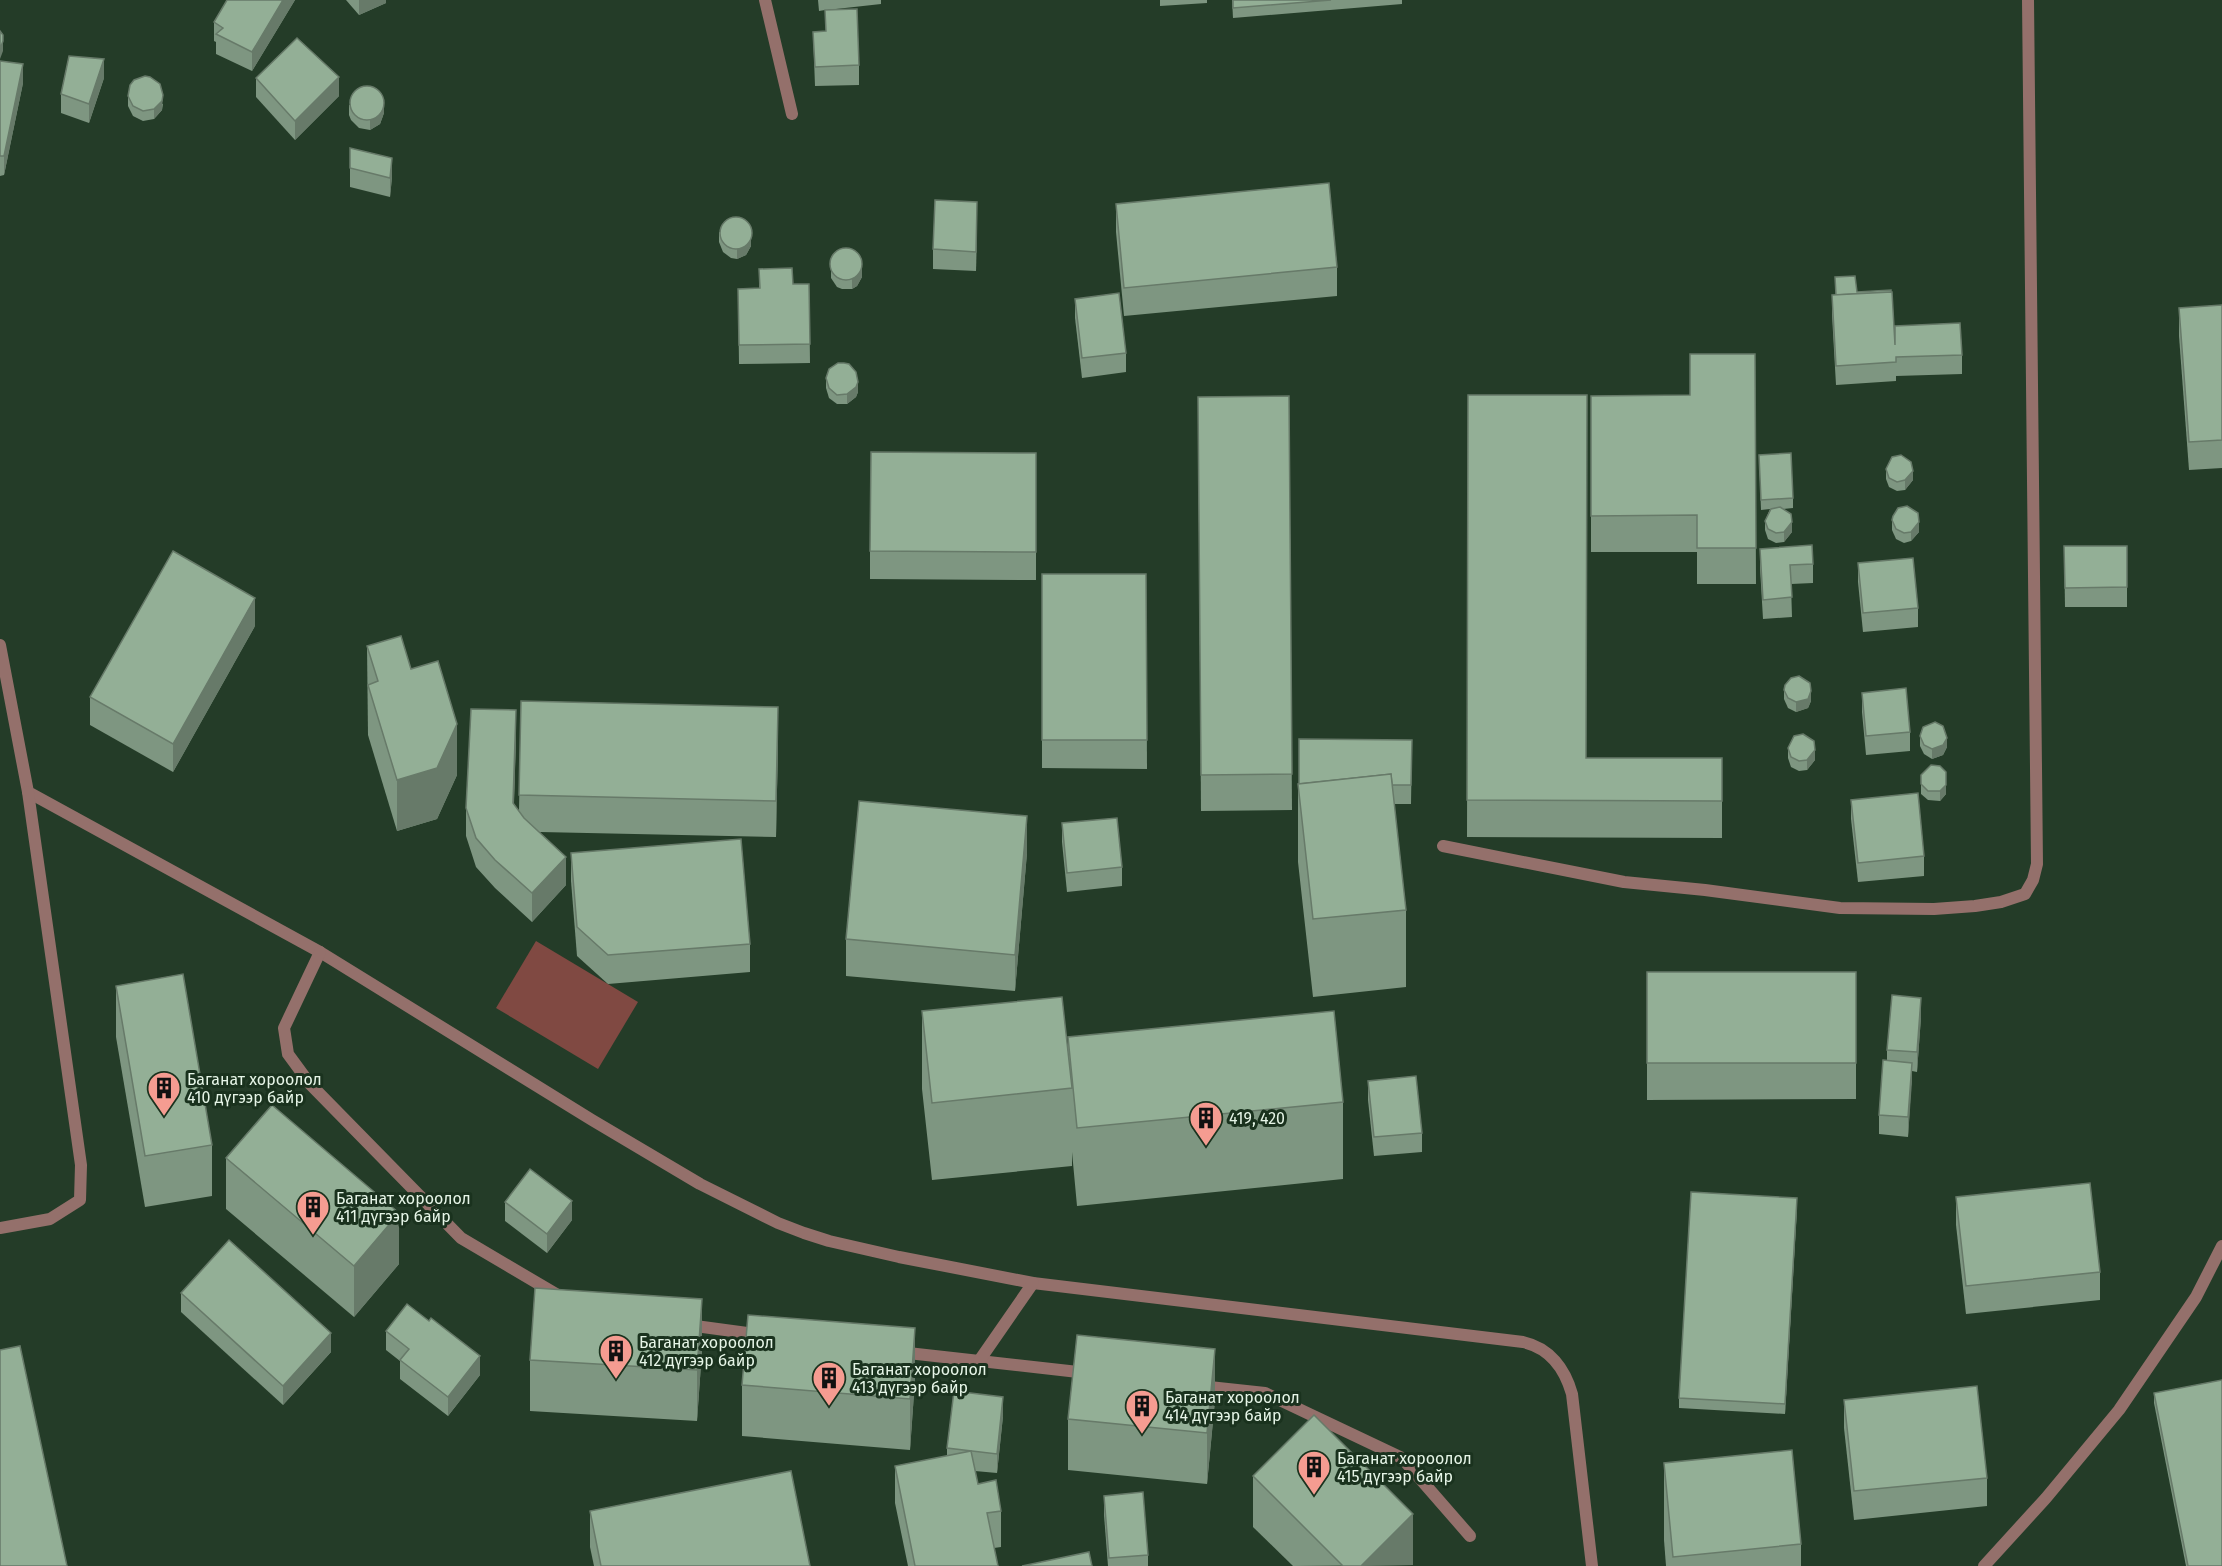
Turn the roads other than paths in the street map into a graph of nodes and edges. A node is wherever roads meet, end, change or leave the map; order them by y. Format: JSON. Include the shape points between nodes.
{"nodes":[{"id":1,"x":765,"y":0,"type":"edge"},
{"id":2,"x":2028,"y":0,"type":"edge"},
{"id":3,"x":792,"y":114,"type":"dead end"},
{"id":4,"x":0,"y":645,"type":"edge"},
{"id":5,"x":28,"y":792,"type":"junction"},
{"id":6,"x":1443,"y":846,"type":"dead end"},
{"id":7,"x":320,"y":952,"type":"junction"},
{"id":8,"x":0,"y":1228,"type":"edge"},
{"id":9,"x":2222,"y":1246,"type":"edge"},
{"id":10,"x":1032,"y":1283,"type":"junction"},
{"id":11,"x":576,"y":1306,"type":"edge"},
{"id":12,"x":679,"y":1324,"type":"edge"},
{"id":13,"x":772,"y":1336,"type":"edge"},
{"id":14,"x":887,"y":1351,"type":"edge"},
{"id":15,"x":979,"y":1361,"type":"junction"},
{"id":16,"x":1098,"y":1374,"type":"edge"},
{"id":17,"x":1182,"y":1384,"type":"edge"},
{"id":18,"x":1470,"y":1536,"type":"dead end"},
{"id":19,"x":1592,"y":1566,"type":"edge"},
{"id":20,"x":1984,"y":1566,"type":"edge"}],
"edges":[{"from":1,"to":3,"type":"street"},
{"from":2,"to":6,"type":"street","via":[[2037,864],[2025,894],[1975,906],[1840,908],[1624,882]]},
{"from":4,"to":5,"type":"street"},
{"from":5,"to":7,"type":"street"},
{"from":5,"to":8,"type":"street","via":[[81,1165],[80,1200],[50,1219]]},
{"from":7,"to":10,"type":"street","via":[[700,1184],[778,1222],[855,1247]]},
{"from":7,"to":11,"type":"street","via":[[284,1028],[288,1054],[310,1084],[462,1238]]},
{"from":9,"to":20,"type":"street","via":[[2196,1297],[2119,1410]]},
{"from":10,"to":15,"type":"street"},
{"from":10,"to":19,"type":"street","via":[[1532,1344],[1559,1365],[1572,1394]]},
{"from":12,"to":13,"type":"street"},
{"from":14,"to":15,"type":"street"},
{"from":15,"to":16,"type":"street"},
{"from":17,"to":18,"type":"street","via":[[1265,1394],[1402,1458]]}]}
